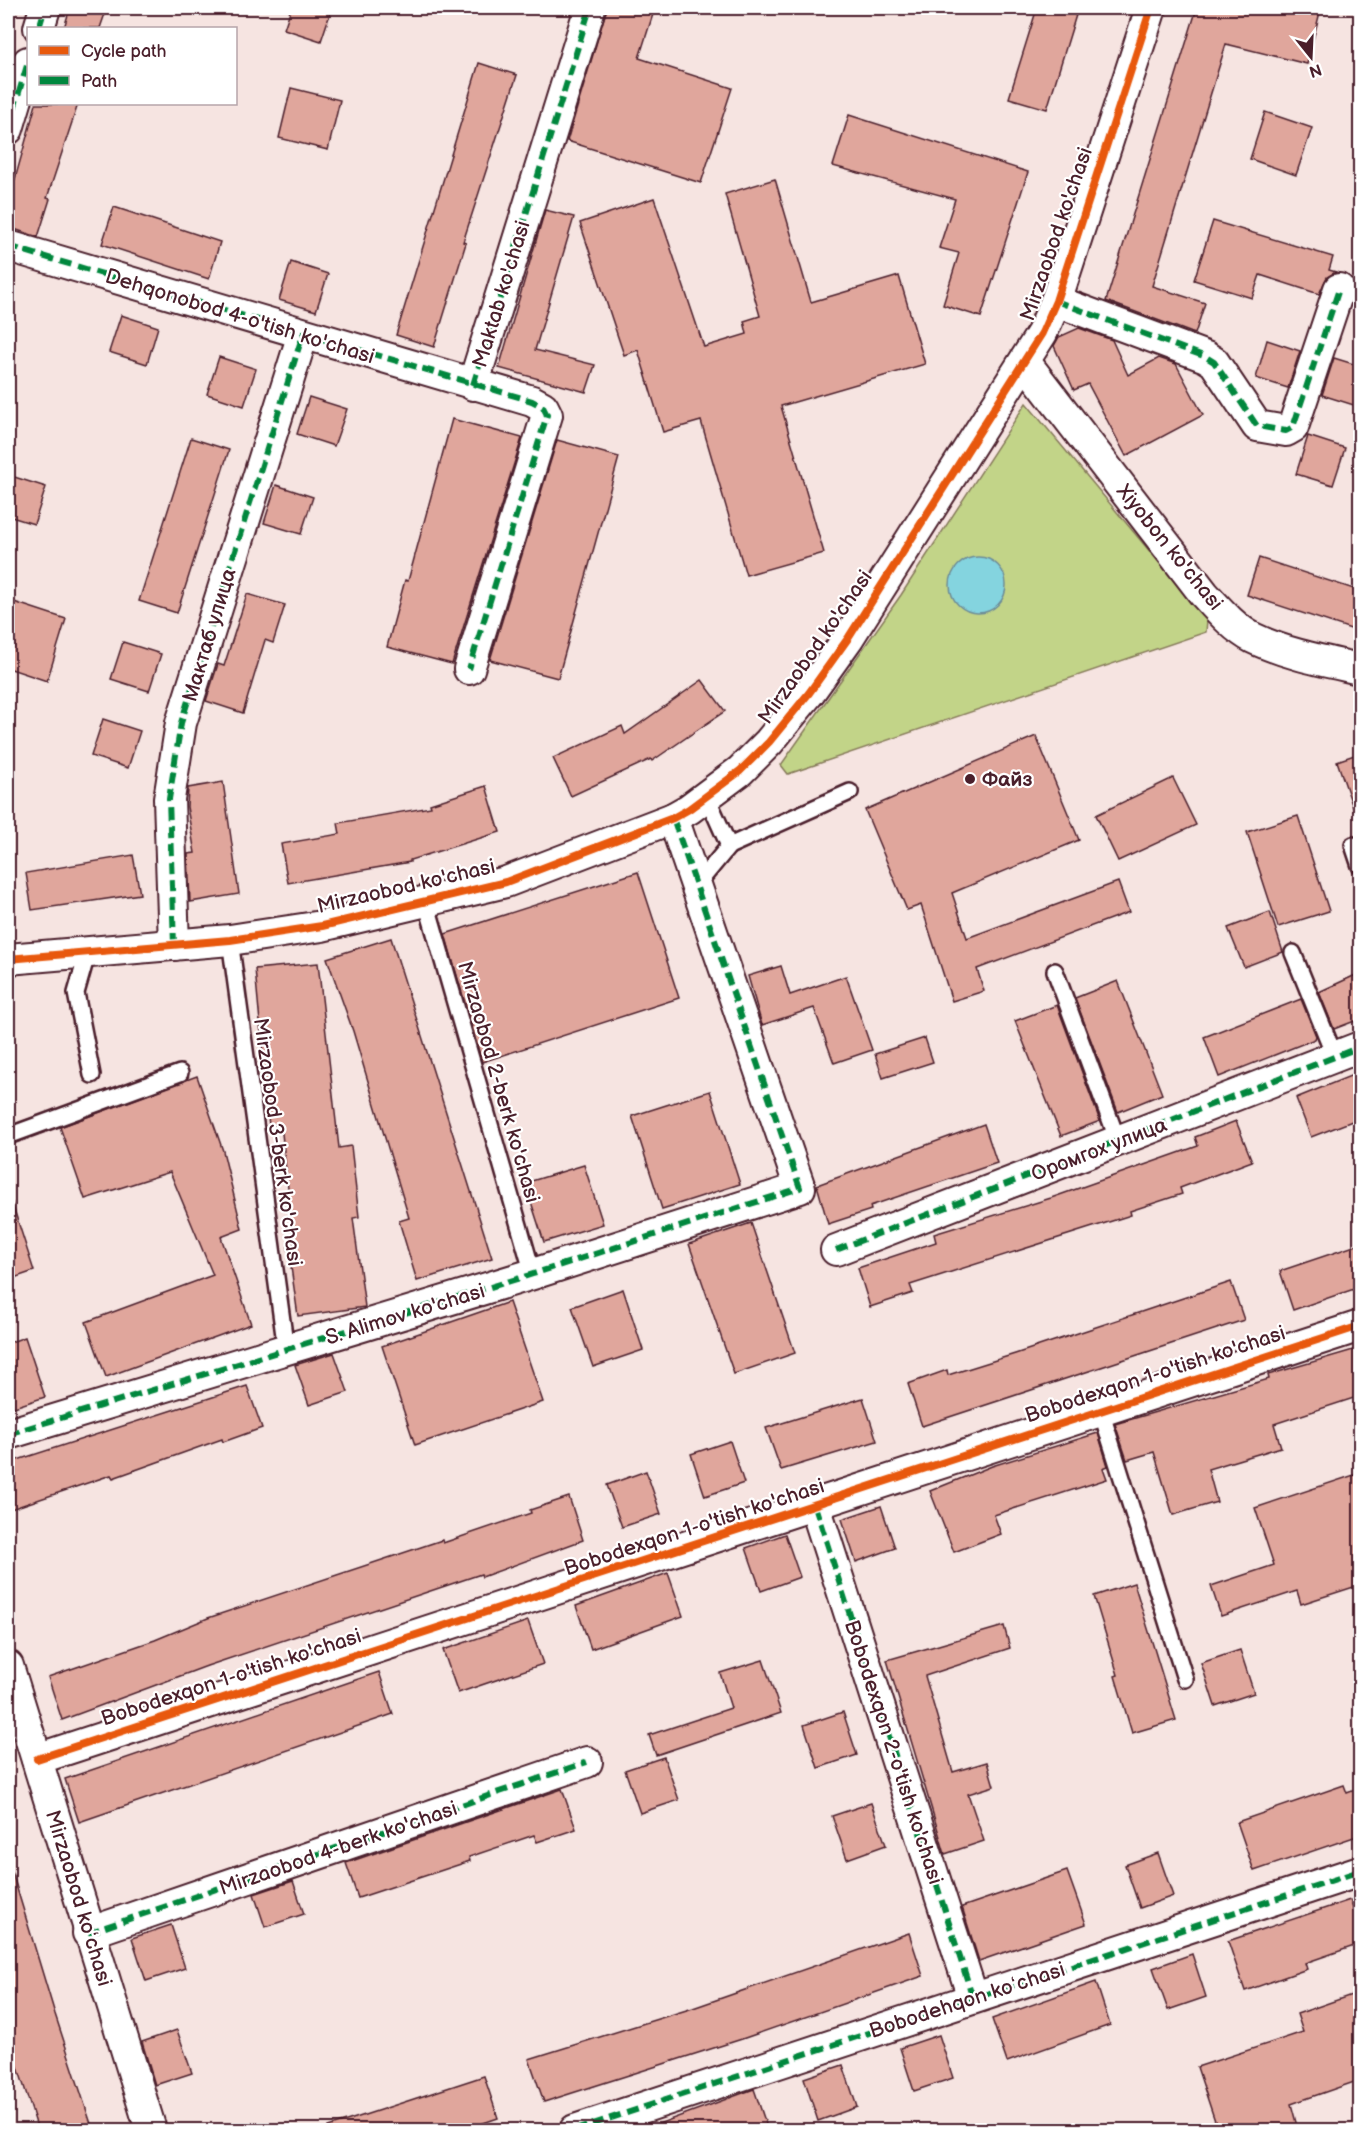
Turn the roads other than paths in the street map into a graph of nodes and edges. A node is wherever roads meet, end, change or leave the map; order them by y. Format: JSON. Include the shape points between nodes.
{"nodes":[{"id":1,"x":45,"y":8,"type":"edge"},
{"id":2,"x":590,"y":8,"type":"edge"},
{"id":3,"x":1151,"y":8,"type":"edge"},
{"id":4,"x":39,"y":27,"type":"edge"},
{"id":5,"x":27,"y":65,"type":"edge"},
{"id":6,"x":8,"y":129,"type":"edge"},
{"id":7,"x":8,"y":246,"type":"edge"},
{"id":8,"x":1339,"y":289,"type":"dead end"},
{"id":9,"x":1056,"y":301,"type":"junction"},
{"id":10,"x":303,"y":334,"type":"junction"},
{"id":11,"x":1025,"y":362,"type":"junction"},
{"id":12,"x":473,"y":385,"type":"junction"},
{"id":13,"x":469,"y":669,"type":"dead end"},
{"id":14,"x":1360,"y":669,"type":"edge"},
{"id":15,"x":850,"y":792,"type":"dead end"},
{"id":16,"x":707,"y":797,"type":"junction"},
{"id":17,"x":673,"y":818,"type":"junction"},
{"id":18,"x":1353,"y":845,"type":"dead end"},
{"id":19,"x":729,"y":846,"type":"junction"},
{"id":20,"x":1360,"y":866,"type":"edge"},
{"id":21,"x":696,"y":885,"type":"junction"},
{"id":22,"x":426,"y":902,"type":"junction"},
{"id":23,"x":230,"y":940,"type":"junction"},
{"id":24,"x":174,"y":945,"type":"junction"},
{"id":25,"x":88,"y":951,"type":"junction"},
{"id":26,"x":1293,"y":953,"type":"dead end"},
{"id":27,"x":8,"y":959,"type":"edge"},
{"id":28,"x":1055,"y":971,"type":"dead end"},
{"id":29,"x":1348,"y":1052,"type":"edge"},
{"id":30,"x":180,"y":1073,"type":"dead end"},
{"id":31,"x":92,"y":1075,"type":"dead end"},
{"id":32,"x":8,"y":1136,"type":"edge"},
{"id":33,"x":1118,"y":1142,"type":"junction"},
{"id":34,"x":836,"y":1250,"type":"dead end"},
{"id":35,"x":533,"y":1274,"type":"junction"},
{"id":36,"x":1360,"y":1326,"type":"edge"},
{"id":37,"x":286,"y":1350,"type":"junction"},
{"id":38,"x":1101,"y":1411,"type":"junction"},
{"id":39,"x":8,"y":1434,"type":"edge"},
{"id":40,"x":816,"y":1506,"type":"junction"},
{"id":41,"x":8,"y":1666,"type":"edge"},
{"id":42,"x":1185,"y":1679,"type":"dead end"},
{"id":43,"x":37,"y":1759,"type":"junction"},
{"id":44,"x":587,"y":1762,"type":"dead end"},
{"id":45,"x":1360,"y":1871,"type":"edge"},
{"id":46,"x":88,"y":1933,"type":"junction"},
{"id":47,"x":974,"y":1998,"type":"junction"},
{"id":48,"x":151,"y":2130,"type":"edge"},
{"id":49,"x":574,"y":2130,"type":"edge"}],
"edges":[{"from":1,"to":4,"type":"street"},
{"from":2,"to":12,"type":"street","name":"Maktab ko'chasi"},
{"from":3,"to":9,"type":"street","name":"Mirzaobod ko'chasi"},
{"from":5,"to":6,"type":"street"},
{"from":7,"to":10,"type":"street","name":"Dehqonobod 4-o'tish ko'chasi"},
{"from":8,"to":9,"type":"street","via":[[1293,427],[1286,431],[1257,426],[1214,362],[1206,357]]},
{"from":9,"to":11,"type":"street","name":"Mirzaobod ko'chasi"},
{"from":10,"to":12,"type":"street","name":"Dehqonobod 4-o'tish ko'chasi"},
{"from":10,"to":24,"type":"street","name":"Мактаб улица","via":[[181,723],[169,799]]},
{"from":11,"to":14,"type":"street","name":"Xiyobon ko'chasi","via":[[1222,614],[1251,637],[1293,653]]},
{"from":11,"to":16,"type":"street","name":"Mirzaobod ko'chasi","via":[[809,693],[769,742]]},
{"from":12,"to":13,"type":"street","name":"Maktab ko'chasi","via":[[532,401],[543,407],[547,415]]},
{"from":15,"to":19,"type":"lane"},
{"from":16,"to":17,"type":"street","name":"Mirzaobod ko'chasi"},
{"from":16,"to":19,"type":"lane"},
{"from":17,"to":21,"type":"street"},
{"from":17,"to":22,"type":"street","name":"Mirzaobod ko'chasi","via":[[506,882]]},
{"from":18,"to":20,"type":"lane"},
{"from":19,"to":21,"type":"lane"},
{"from":21,"to":35,"type":"street","name":"S. Alimov ko'chasi","via":[[800,1188]]},
{"from":22,"to":23,"type":"street","name":"Mirzaobod ko'chasi","via":[[322,926]]},
{"from":22,"to":35,"type":"lane","name":"Mirzaobod 2-berk ko'chasi"},
{"from":23,"to":24,"type":"street","name":"Mirzaobod ko'chasi"},
{"from":23,"to":37,"type":"lane","name":"Mirzaobod 3-berk ko'chasi"},
{"from":24,"to":25,"type":"street","name":"Mirzaobod ko'chasi"},
{"from":25,"to":27,"type":"street","name":"Mirzaobod ko'chasi"},
{"from":25,"to":31,"type":"lane","via":[[76,993]]},
{"from":26,"to":29,"type":"lane"},
{"from":28,"to":33,"type":"lane"},
{"from":29,"to":33,"type":"street","name":"Оромгох улица"},
{"from":30,"to":32,"type":"lane"},
{"from":33,"to":34,"type":"street","name":"Оромгох улица"},
{"from":35,"to":37,"type":"street","name":"S. Alimov ko'chasi"},
{"from":36,"to":38,"type":"street","name":"Bobodexqon 1-o'tish ko'chasi"},
{"from":37,"to":39,"type":"street","name":"S. Alimov ko'chasi"},
{"from":38,"to":40,"type":"street","name":"Bobodexqon 1-o'tish ko'chasi"},
{"from":38,"to":42,"type":"lane"},
{"from":40,"to":43,"type":"street","name":"Bobodexqon 1-o'tish ko'chasi"},
{"from":40,"to":47,"type":"street","name":"Bobodexqon 2-o'tish ko'chasi"},
{"from":41,"to":43,"type":"street","name":"Mirzaobod koʻchasi"},
{"from":43,"to":46,"type":"street","name":"Mirzaobod koʻchasi"},
{"from":44,"to":46,"type":"street","name":"Mirzaobod 4-berk ko'chasi"},
{"from":45,"to":47,"type":"street","name":"Bobodehqon koʻchasi"},
{"from":46,"to":48,"type":"street","name":"Mirzaobod koʻchasi"},
{"from":47,"to":49,"type":"street","name":"Bobodehqon koʻchasi"}]}
